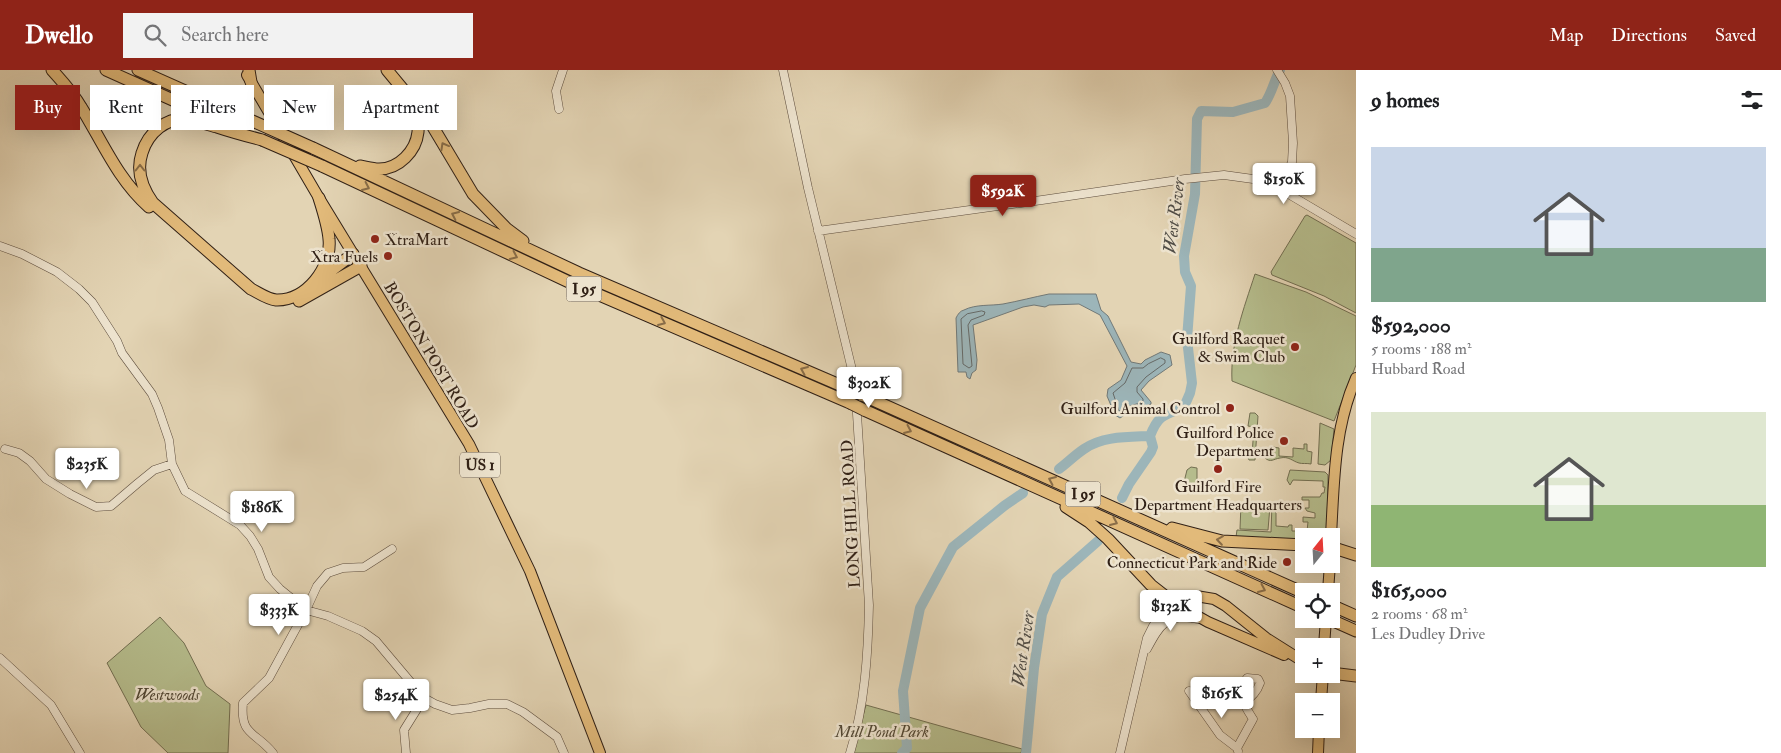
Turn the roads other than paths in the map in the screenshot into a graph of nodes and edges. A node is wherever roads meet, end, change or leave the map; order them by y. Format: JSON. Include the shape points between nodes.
{"nodes":[{"id":1,"x":52,"y":70,"type":"edge"},
{"id":2,"x":106,"y":70,"type":"edge"},
{"id":3,"x":138,"y":70,"type":"edge"},
{"id":4,"x":244,"y":70,"type":"edge"},
{"id":5,"x":380,"y":70,"type":"edge"},
{"id":6,"x":387,"y":70,"type":"edge"},
{"id":7,"x":564,"y":70,"type":"edge"},
{"id":8,"x":782,"y":70,"type":"edge"},
{"id":9,"x":1279,"y":73,"type":"edge"},
{"id":10,"x":250,"y":76,"type":"edge"},
{"id":11,"x":559,"y":109,"type":"dead end"},
{"id":12,"x":262,"y":140,"type":"junction"},
{"id":13,"x":313,"y":148,"type":"junction"},
{"id":14,"x":1280,"y":189,"type":"junction"},
{"id":15,"x":319,"y":198,"type":"junction"},
{"id":16,"x":818,"y":231,"type":"junction"},
{"id":17,"x":1356,"y":234,"type":"edge"},
{"id":18,"x":0,"y":246,"type":"edge"},
{"id":19,"x":353,"y":254,"type":"junction"},
{"id":20,"x":361,"y":266,"type":"junction"},
{"id":21,"x":579,"y":273,"type":"junction"},
{"id":22,"x":301,"y":293,"type":"junction"},
{"id":23,"x":1356,"y":378,"type":"edge"},
{"id":24,"x":5,"y":449,"type":"dead end"},
{"id":25,"x":172,"y":464,"type":"junction"},
{"id":26,"x":1006,"y":474,"type":"junction"},
{"id":27,"x":1094,"y":499,"type":"junction"},
{"id":28,"x":1331,"y":528,"type":"edge"},
{"id":29,"x":1295,"y":545,"type":"edge"},
{"id":30,"x":392,"y":549,"type":"dead end"},
{"id":31,"x":1340,"y":550,"type":"edge"},
{"id":32,"x":1356,"y":555,"type":"edge"},
{"id":33,"x":1295,"y":589,"type":"edge"},
{"id":34,"x":1174,"y":602,"type":"junction"},
{"id":35,"x":1295,"y":604,"type":"edge"},
{"id":36,"x":306,"y":610,"type":"junction"},
{"id":37,"x":1208,"y":622,"type":"junction"},
{"id":38,"x":1340,"y":624,"type":"edge"},
{"id":39,"x":1356,"y":631,"type":"edge"},
{"id":40,"x":1295,"y":656,"type":"edge"},
{"id":41,"x":1143,"y":657,"type":"junction"},
{"id":42,"x":0,"y":658,"type":"edge"},
{"id":43,"x":1295,"y":659,"type":"edge"},
{"id":44,"x":1340,"y":673,"type":"edge"},
{"id":45,"x":1356,"y":676,"type":"edge"},
{"id":46,"x":1189,"y":691,"type":"dead end"},
{"id":47,"x":424,"y":698,"type":"junction"},
{"id":48,"x":1243,"y":704,"type":"dead end"},
{"id":49,"x":1319,"y":738,"type":"edge"},
{"id":50,"x":1237,"y":751,"type":"edge"},
{"id":51,"x":80,"y":753,"type":"edge"},
{"id":52,"x":273,"y":753,"type":"edge"},
{"id":53,"x":406,"y":753,"type":"edge"},
{"id":54,"x":564,"y":753,"type":"edge"},
{"id":55,"x":600,"y":753,"type":"edge"},
{"id":56,"x":850,"y":753,"type":"edge"},
{"id":57,"x":1120,"y":753,"type":"edge"},
{"id":58,"x":1318,"y":753,"type":"edge"}],
"edges":[{"from":1,"to":20,"type":"highway","via":[[69,88],[114,163],[142,202],[260,302],[279,305],[299,301]]},
{"from":2,"to":12,"type":"highway","number":"I 95"},
{"from":3,"to":13,"type":"highway","number":"I 95","bridge":true},
{"from":4,"to":10,"type":"main road","name":"BOSTON POST ROAD","number":"US 1"},
{"from":5,"to":13,"type":"highway","via":[[409,104],[417,119],[416,144],[408,156],[396,166],[380,169],[361,166]]},
{"from":21,"to":6,"type":"highway","one_way":true,"via":[[526,243],[489,212],[462,178],[430,122]]},
{"from":7,"to":11,"type":"street","via":[[556,91]]},
{"from":8,"to":16,"type":"street","name":"LONG HILL ROAD"},
{"from":9,"to":14,"type":"street","via":[[1288,89],[1291,104],[1293,153]]},
{"from":10,"to":15,"type":"main road","name":"BOSTON POST ROAD","number":"US 1"},
{"from":22,"to":12,"type":"highway","one_way":true,"via":[[275,300],[251,289],[153,203],[140,178],[145,144],[156,130],[170,121],[187,119]]},
{"from":12,"to":26,"type":"highway","number":"I 95","one_way":true,"bridge":true,"via":[[569,282]]},
{"from":21,"to":13,"type":"highway","number":"I 95","one_way":true},
{"from":14,"to":16,"type":"street","via":[[1246,178],[1212,175]]},
{"from":14,"to":17,"type":"street"},
{"from":15,"to":19,"type":"main road","name":"BOSTON POST ROAD","number":"US 1"},
{"from":15,"to":22,"type":"highway","via":[[330,240],[327,259],[320,275]]},
{"from":16,"to":56,"type":"street","name":"LONG HILL ROAD","via":[[852,367],[858,415],[869,614],[861,708]]},
{"from":18,"to":25,"type":"street","via":[[57,272],[92,302],[122,353],[152,394],[169,440]]},
{"from":19,"to":20,"type":"main road","name":"BOSTON POST ROAD","number":"US 1"},
{"from":19,"to":22,"type":"highway"},
{"from":20,"to":55,"type":"main road","name":"BOSTON POST ROAD","number":"US 1","via":[[464,435],[493,492],[530,571]]},
{"from":27,"to":21,"type":"highway","number":"I 95","one_way":true,"bridge":true},
{"from":23,"to":28,"type":"main road","via":[[1342,416],[1335,455]]},
{"from":24,"to":25,"type":"street","via":[[19,453],[46,479],[96,507],[111,506],[154,470]]},
{"from":25,"to":36,"type":"street","via":[[185,491],[240,526],[250,536],[269,577]]},
{"from":26,"to":34,"type":"highway","via":[[1089,522],[1151,585]]},
{"from":26,"to":35,"type":"highway","number":"I 95","one_way":true},
{"from":29,"to":27,"type":"highway","one_way":true,"via":[[1222,541]]},
{"from":27,"to":33,"type":"highway","number":"I 95"},
{"from":30,"to":36,"type":"street","via":[[364,567],[328,573],[317,586]]},
{"from":31,"to":32,"type":"highway"},
{"from":34,"to":37,"type":"main road"},
{"from":34,"to":40,"type":"main road","via":[[1196,596],[1214,599]]},
{"from":34,"to":41,"type":"street","via":[[1151,630]]},
{"from":36,"to":47,"type":"street","via":[[362,631],[376,641]]},
{"from":36,"to":52,"type":"street","via":[[269,678],[243,703],[245,728]]},
{"from":37,"to":41,"type":"street","via":[[1186,617],[1165,622]]},
{"from":37,"to":43,"type":"main road"},
{"from":38,"to":39,"type":"highway"},
{"from":41,"to":57,"type":"street"},
{"from":42,"to":51,"type":"street","via":[[51,705]]},
{"from":44,"to":45,"type":"highway"},
{"from":46,"to":50,"type":"street","via":[[1220,735]]},
{"from":47,"to":53,"type":"street","via":[[404,730]]},
{"from":47,"to":54,"type":"street","via":[[452,710],[507,704],[557,737]]},
{"from":48,"to":50,"type":"street","via":[[1253,719]]},
{"from":49,"to":58,"type":"main road"}]}
